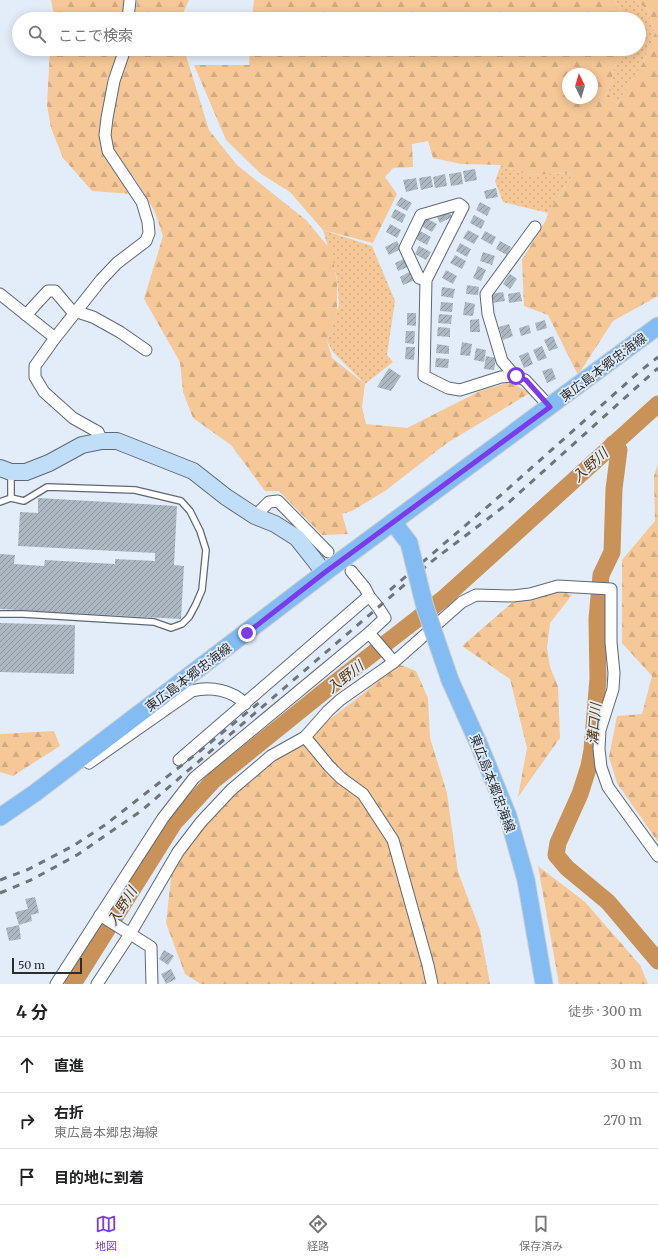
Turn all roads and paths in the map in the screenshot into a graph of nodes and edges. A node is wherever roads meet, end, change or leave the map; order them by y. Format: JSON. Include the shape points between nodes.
{"nodes":[{"id":1,"x":130,"y":0,"type":"edge"},
{"id":2,"x":129,"y":12,"type":"edge"},
{"id":3,"x":123,"y":56,"type":"edge"},
{"id":4,"x":535,"y":227,"type":"dead end"},
{"id":5,"x":426,"y":280,"type":"junction"},
{"id":6,"x":0,"y":294,"type":"edge"},
{"id":7,"x":76,"y":311,"type":"junction"},
{"id":8,"x":26,"y":315,"type":"junction"},
{"id":9,"x":658,"y":326,"type":"edge"},
{"id":10,"x":55,"y":338,"type":"junction"},
{"id":11,"x":146,"y":350,"type":"dead end"},
{"id":12,"x":516,"y":376,"type":"junction"},
{"id":13,"x":550,"y":407,"type":"junction"},
{"id":14,"x":102,"y":441,"type":"junction"},
{"id":15,"x":6,"y":470,"type":"edge"},
{"id":16,"x":11,"y":498,"type":"junction"},
{"id":17,"x":0,"y":502,"type":"edge"},
{"id":18,"x":255,"y":516,"type":"junction"},
{"id":19,"x":393,"y":522,"type":"junction"},
{"id":20,"x":328,"y":552,"type":"dead end"},
{"id":21,"x":351,"y":571,"type":"dead end"},
{"id":22,"x":324,"y":573,"type":"junction"},
{"id":23,"x":369,"y":596,"type":"junction"},
{"id":24,"x":0,"y":614,"type":"edge"},
{"id":25,"x":372,"y":636,"type":"junction"},
{"id":26,"x":393,"y":660,"type":"junction"},
{"id":27,"x":245,"y":704,"type":"junction"},
{"id":28,"x":305,"y":737,"type":"junction"},
{"id":29,"x":83,"y":757,"type":"junction"},
{"id":30,"x":179,"y":760,"type":"dead end"},
{"id":31,"x":0,"y":817,"type":"edge"},
{"id":32,"x":658,"y":856,"type":"edge"},
{"id":33,"x":100,"y":915,"type":"junction"},
{"id":34,"x":129,"y":933,"type":"junction"},
{"id":35,"x":56,"y":984,"type":"edge"},
{"id":36,"x":97,"y":984,"type":"edge"},
{"id":37,"x":152,"y":984,"type":"edge"},
{"id":38,"x":432,"y":984,"type":"edge"},
{"id":39,"x":544,"y":984,"type":"edge"}],
"edges":[{"from":1,"to":2,"type":"street"},
{"from":3,"to":7,"type":"street","via":[[114,81],[105,135],[108,151],[142,202],[149,233],[146,241],[117,263]]},
{"from":4,"to":12,"type":"street","via":[[486,294],[488,314],[502,361]]},
{"from":5,"to":5,"type":"street","via":[[463,207],[459,204],[421,215],[405,248],[419,278]]},
{"from":5,"to":12,"type":"street","via":[[424,376],[448,388],[460,390],[501,376]]},
{"from":6,"to":8,"type":"street"},
{"from":7,"to":8,"type":"street","via":[[71,310],[55,291],[48,291]]},
{"from":7,"to":10,"type":"street"},
{"from":7,"to":11,"type":"street","via":[[120,332]]},
{"from":8,"to":10,"type":"street"},
{"from":9,"to":13,"type":"main road","name":"東広島本郷忠海線"},
{"from":10,"to":14,"type":"street","via":[[35,366],[35,377],[44,392],[73,418],[98,432]]},
{"from":12,"to":13,"type":"street","via":[[526,380]]},
{"from":13,"to":19,"type":"main road","name":"東広島本郷忠海線"},
{"from":14,"to":15,"type":"street","via":[[82,445],[26,472]]},
{"from":14,"to":18,"type":"street","via":[[117,441],[193,471]]},
{"from":15,"to":16,"type":"lane"},
{"from":16,"to":17,"type":"lane"},
{"from":16,"to":24,"type":"lane","via":[[24,500],[47,487],[135,490],[181,502],[190,511],[200,530],[206,550],[202,590],[196,604],[182,624],[171,628],[154,622]]},
{"from":18,"to":20,"type":"street","via":[[269,502],[278,501]]},
{"from":18,"to":22,"type":"street","via":[[275,524],[297,538]]},
{"from":19,"to":22,"type":"main road","name":"東広島本郷忠海線"},
{"from":19,"to":39,"type":"main road","name":"東広島本郷忠海線","bridge":true,"via":[[409,543],[425,607],[450,680],[508,816],[526,880]]},
{"from":21,"to":23,"type":"street"},
{"from":22,"to":29,"type":"main road","name":"東広島本郷忠海線"},
{"from":23,"to":25,"type":"street","via":[[385,618]]},
{"from":23,"to":27,"type":"street"},
{"from":25,"to":26,"type":"street"},
{"from":25,"to":33,"type":"street","via":[[194,778],[163,818]]},
{"from":26,"to":28,"type":"street","via":[[340,700]]},
{"from":26,"to":32,"type":"street","via":[[462,602],[476,595],[514,596],[558,586],[611,588],[614,672],[613,689],[600,730],[599,749],[602,767],[608,786]]},
{"from":27,"to":29,"type":"street","via":[[240,698],[222,691],[192,691],[90,763]]},
{"from":27,"to":30,"type":"street"},
{"from":28,"to":34,"type":"street","via":[[271,756],[231,790],[201,822],[178,852]]},
{"from":28,"to":38,"type":"street","via":[[341,778],[363,794],[393,840]]},
{"from":29,"to":31,"type":"main road","name":"東広島本郷忠海線"},
{"from":33,"to":34,"type":"street"},
{"from":33,"to":35,"type":"street"},
{"from":34,"to":36,"type":"street"},
{"from":34,"to":37,"type":"street","via":[[151,947]]}]}
